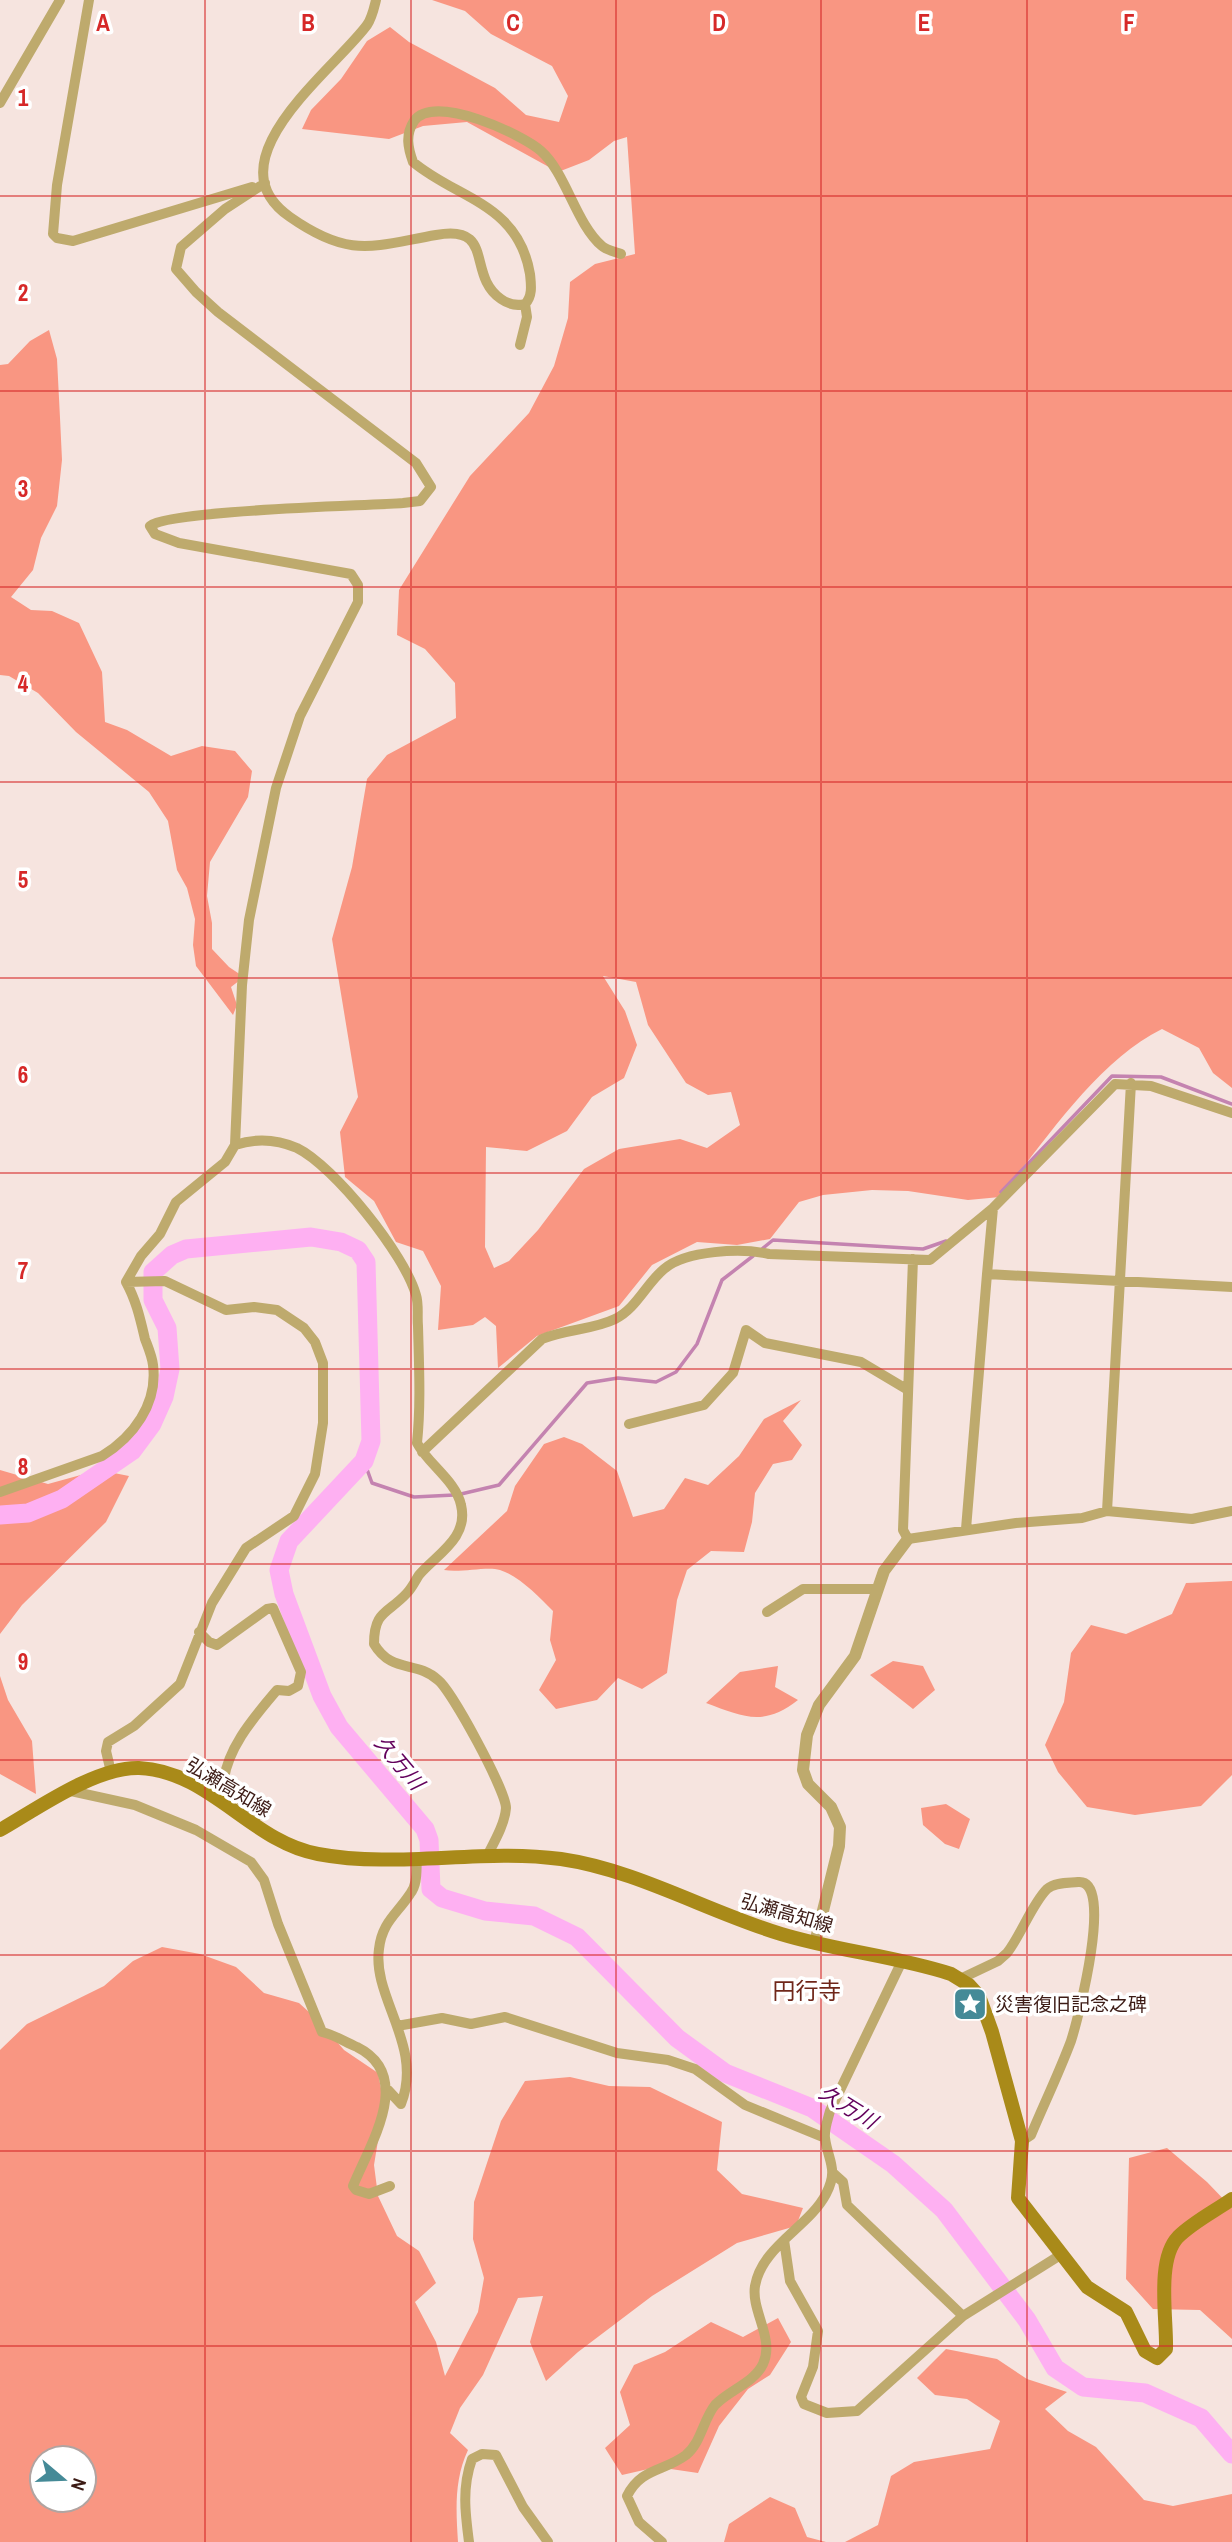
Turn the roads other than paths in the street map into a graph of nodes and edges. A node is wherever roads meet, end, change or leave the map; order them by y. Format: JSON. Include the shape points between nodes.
{"nodes":[{"id":1,"x":60,"y":0,"type":"edge"},
{"id":2,"x":89,"y":0,"type":"edge"},
{"id":3,"x":376,"y":0,"type":"edge"},
{"id":4,"x":0,"y":103,"type":"edge"},
{"id":5,"x":265,"y":183,"type":"junction"},
{"id":6,"x":621,"y":254,"type":"dead end"},
{"id":7,"x":525,"y":304,"type":"junction"},
{"id":8,"x":520,"y":345,"type":"dead end"},
{"id":9,"x":1131,"y":1083,"type":"junction"},
{"id":10,"x":1232,"y":1114,"type":"edge"},
{"id":11,"x":235,"y":1145,"type":"junction"},
{"id":12,"x":993,"y":1208,"type":"junction"},
{"id":13,"x":913,"y":1259,"type":"junction"},
{"id":14,"x":987,"y":1274,"type":"junction"},
{"id":15,"x":1119,"y":1279,"type":"junction"},
{"id":16,"x":131,"y":1281,"type":"junction"},
{"id":17,"x":1232,"y":1287,"type":"edge"},
{"id":18,"x":908,"y":1390,"type":"junction"},
{"id":19,"x":629,"y":1424,"type":"dead end"},
{"id":20,"x":422,"y":1452,"type":"junction"},
{"id":21,"x":1,"y":1488,"type":"edge"},
{"id":22,"x":1107,"y":1511,"type":"junction"},
{"id":23,"x":1232,"y":1511,"type":"edge"},
{"id":24,"x":966,"y":1529,"type":"junction"},
{"id":25,"x":908,"y":1539,"type":"junction"},
{"id":26,"x":878,"y":1589,"type":"junction"},
{"id":27,"x":767,"y":1612,"type":"dead end"},
{"id":28,"x":199,"y":1632,"type":"junction"},
{"id":29,"x":111,"y":1772,"type":"junction"},
{"id":30,"x":71,"y":1791,"type":"junction"},
{"id":31,"x":253,"y":1822,"type":"junction"},
{"id":32,"x":0,"y":1830,"type":"edge"},
{"id":33,"x":418,"y":1858,"type":"junction"},
{"id":34,"x":486,"y":1858,"type":"junction"},
{"id":35,"x":815,"y":1943,"type":"junction"},
{"id":36,"x":902,"y":1961,"type":"junction"},
{"id":37,"x":960,"y":1979,"type":"junction"},
{"id":38,"x":397,"y":2026,"type":"junction"},
{"id":39,"x":388,"y":2090,"type":"junction"},
{"id":40,"x":825,"y":2138,"type":"junction"},
{"id":41,"x":1022,"y":2141,"type":"junction"},
{"id":42,"x":833,"y":2173,"type":"junction"},
{"id":43,"x":390,"y":2186,"type":"dead end"},
{"id":44,"x":1232,"y":2199,"type":"edge"},
{"id":45,"x":784,"y":2240,"type":"junction"},
{"id":46,"x":1062,"y":2255,"type":"junction"},
{"id":47,"x":963,"y":2316,"type":"junction"},
{"id":48,"x":468,"y":2542,"type":"edge"},
{"id":49,"x":548,"y":2542,"type":"edge"},
{"id":50,"x":662,"y":2542,"type":"edge"}],
"edges":[{"from":1,"to":4,"type":"street"},
{"from":2,"to":5,"type":"street","via":[[57,185],[52,228],[57,238],[73,241]]},
{"from":3,"to":5,"type":"street","via":[[367,25],[277,127],[266,158]]},
{"from":5,"to":7,"type":"street","via":[[274,203],[287,215],[346,245],[389,246],[451,233],[471,239],[478,248],[488,288],[505,302]]},
{"from":5,"to":11,"type":"street","via":[[225,209],[181,247],[176,269],[218,312],[416,463],[431,487],[420,501],[200,515],[156,521],[150,526],[155,534],[179,542],[351,574],[358,585],[358,602],[300,716],[276,788],[249,920]]},
{"from":6,"to":7,"type":"street","via":[[602,246],[549,160],[536,147],[454,112],[435,110],[421,115],[408,138],[413,162],[475,199],[509,227],[529,270],[530,300]]},
{"from":7,"to":8,"type":"street","via":[[527,317]]},
{"from":9,"to":10,"type":"street"},
{"from":9,"to":12,"type":"street","via":[[1115,1084]]},
{"from":9,"to":15,"type":"street"},
{"from":11,"to":16,"type":"street","via":[[225,1161],[176,1202],[160,1234],[141,1256]]},
{"from":11,"to":20,"type":"street","via":[[253,1139],[298,1149],[364,1207],[390,1247],[417,1295],[417,1443]]},
{"from":12,"to":13,"type":"street","via":[[930,1260]]},
{"from":12,"to":14,"type":"street"},
{"from":13,"to":18,"type":"street"},
{"from":13,"to":20,"type":"street","via":[[751,1250],[676,1262],[664,1268],[612,1321],[559,1331],[542,1339]]},
{"from":14,"to":15,"type":"street"},
{"from":14,"to":24,"type":"street"},
{"from":15,"to":17,"type":"street"},
{"from":15,"to":22,"type":"street"},
{"from":16,"to":21,"type":"street","via":[[153,1365],[151,1396],[137,1427],[102,1456]]},
{"from":16,"to":28,"type":"street","via":[[165,1281],[226,1310],[277,1310],[304,1328],[323,1363],[323,1423],[315,1475],[294,1516],[246,1548]]},
{"from":18,"to":19,"type":"street","via":[[861,1362],[765,1343],[746,1330],[733,1373],[704,1405]]},
{"from":18,"to":25,"type":"street","via":[[903,1530]]},
{"from":20,"to":34,"type":"street","via":[[454,1489],[461,1504],[461,1527],[446,1552],[385,1609],[374,1631],[374,1644],[391,1663],[425,1671],[440,1681],[488,1764],[506,1799],[506,1812]]},
{"from":22,"to":23,"type":"street","via":[[1192,1519]]},
{"from":22,"to":24,"type":"street","via":[[1082,1518]]},
{"from":24,"to":25,"type":"street"},
{"from":25,"to":26,"type":"street","via":[[884,1571]]},
{"from":26,"to":27,"type":"street","via":[[803,1589]]},
{"from":26,"to":35,"type":"street","via":[[855,1656],[819,1705],[807,1735],[803,1770],[808,1784],[831,1807],[840,1826]]},
{"from":28,"to":29,"type":"street","via":[[180,1684],[134,1726],[108,1742]]},
{"from":28,"to":31,"type":"street","via":[[217,1645],[273,1608],[301,1672],[298,1686],[277,1690],[243,1732],[224,1776],[223,1787],[258,1813]]},
{"from":29,"to":30,"type":"main road","name":"弘瀬高知線"},
{"from":29,"to":31,"type":"main road","name":"弘瀬高知線","via":[[139,1768],[182,1778]]},
{"from":30,"to":32,"type":"main road","name":"弘瀬高知線"},
{"from":30,"to":39,"type":"street","via":[[135,1805],[196,1830],[251,1862],[264,1880],[322,2032],[368,2052],[382,2069]]},
{"from":31,"to":33,"type":"main road","name":"弘瀬高知線","via":[[280,1840],[316,1854]]},
{"from":33,"to":34,"type":"main road","name":"弘瀬高知線"},
{"from":33,"to":38,"type":"street","via":[[411,1894],[390,1916],[379,1948],[380,1970]]},
{"from":34,"to":35,"type":"main road","name":"弘瀬高知線","via":[[556,1858],[597,1867]]},
{"from":35,"to":36,"type":"main road","name":"弘瀬高知線"},
{"from":36,"to":37,"type":"main road","name":"弘瀬高知線"},
{"from":36,"to":40,"type":"street","via":[[830,2111]]},
{"from":37,"to":41,"type":"main road","via":[[979,1996],[985,2011]]},
{"from":37,"to":41,"type":"street","via":[[1007,1953],[1048,1888],[1085,1881],[1090,1885],[1093,1931],[1080,2011],[1031,2135]]},
{"from":38,"to":39,"type":"street","via":[[408,2070],[401,2104]]},
{"from":38,"to":40,"type":"street","via":[[442,2018],[471,2024],[505,2017],[617,2053],[695,2069],[745,2105]]},
{"from":39,"to":43,"type":"street","via":[[371,2151],[353,2186],[369,2193]]},
{"from":40,"to":42,"type":"street"},
{"from":41,"to":46,"type":"main road","via":[[1018,2198]]},
{"from":42,"to":45,"type":"street","via":[[826,2194]]},
{"from":42,"to":47,"type":"street","via":[[843,2182],[847,2205]]},
{"from":44,"to":46,"type":"main road","via":[[1171,2247],[1166,2274],[1166,2349],[1157,2358],[1145,2351],[1126,2312],[1087,2287]]},
{"from":45,"to":47,"type":"street","via":[[790,2281],[818,2331],[813,2367],[800,2397],[804,2404],[827,2413],[857,2412]]},
{"from":45,"to":50,"type":"street","via":[[755,2286],[766,2352],[763,2365],[718,2402],[693,2448],[634,2482],[627,2496],[639,2522]]},
{"from":46,"to":47,"type":"street"},
{"from":48,"to":49,"type":"street","via":[[466,2476],[472,2459],[482,2454],[496,2455],[523,2507]]}]}
